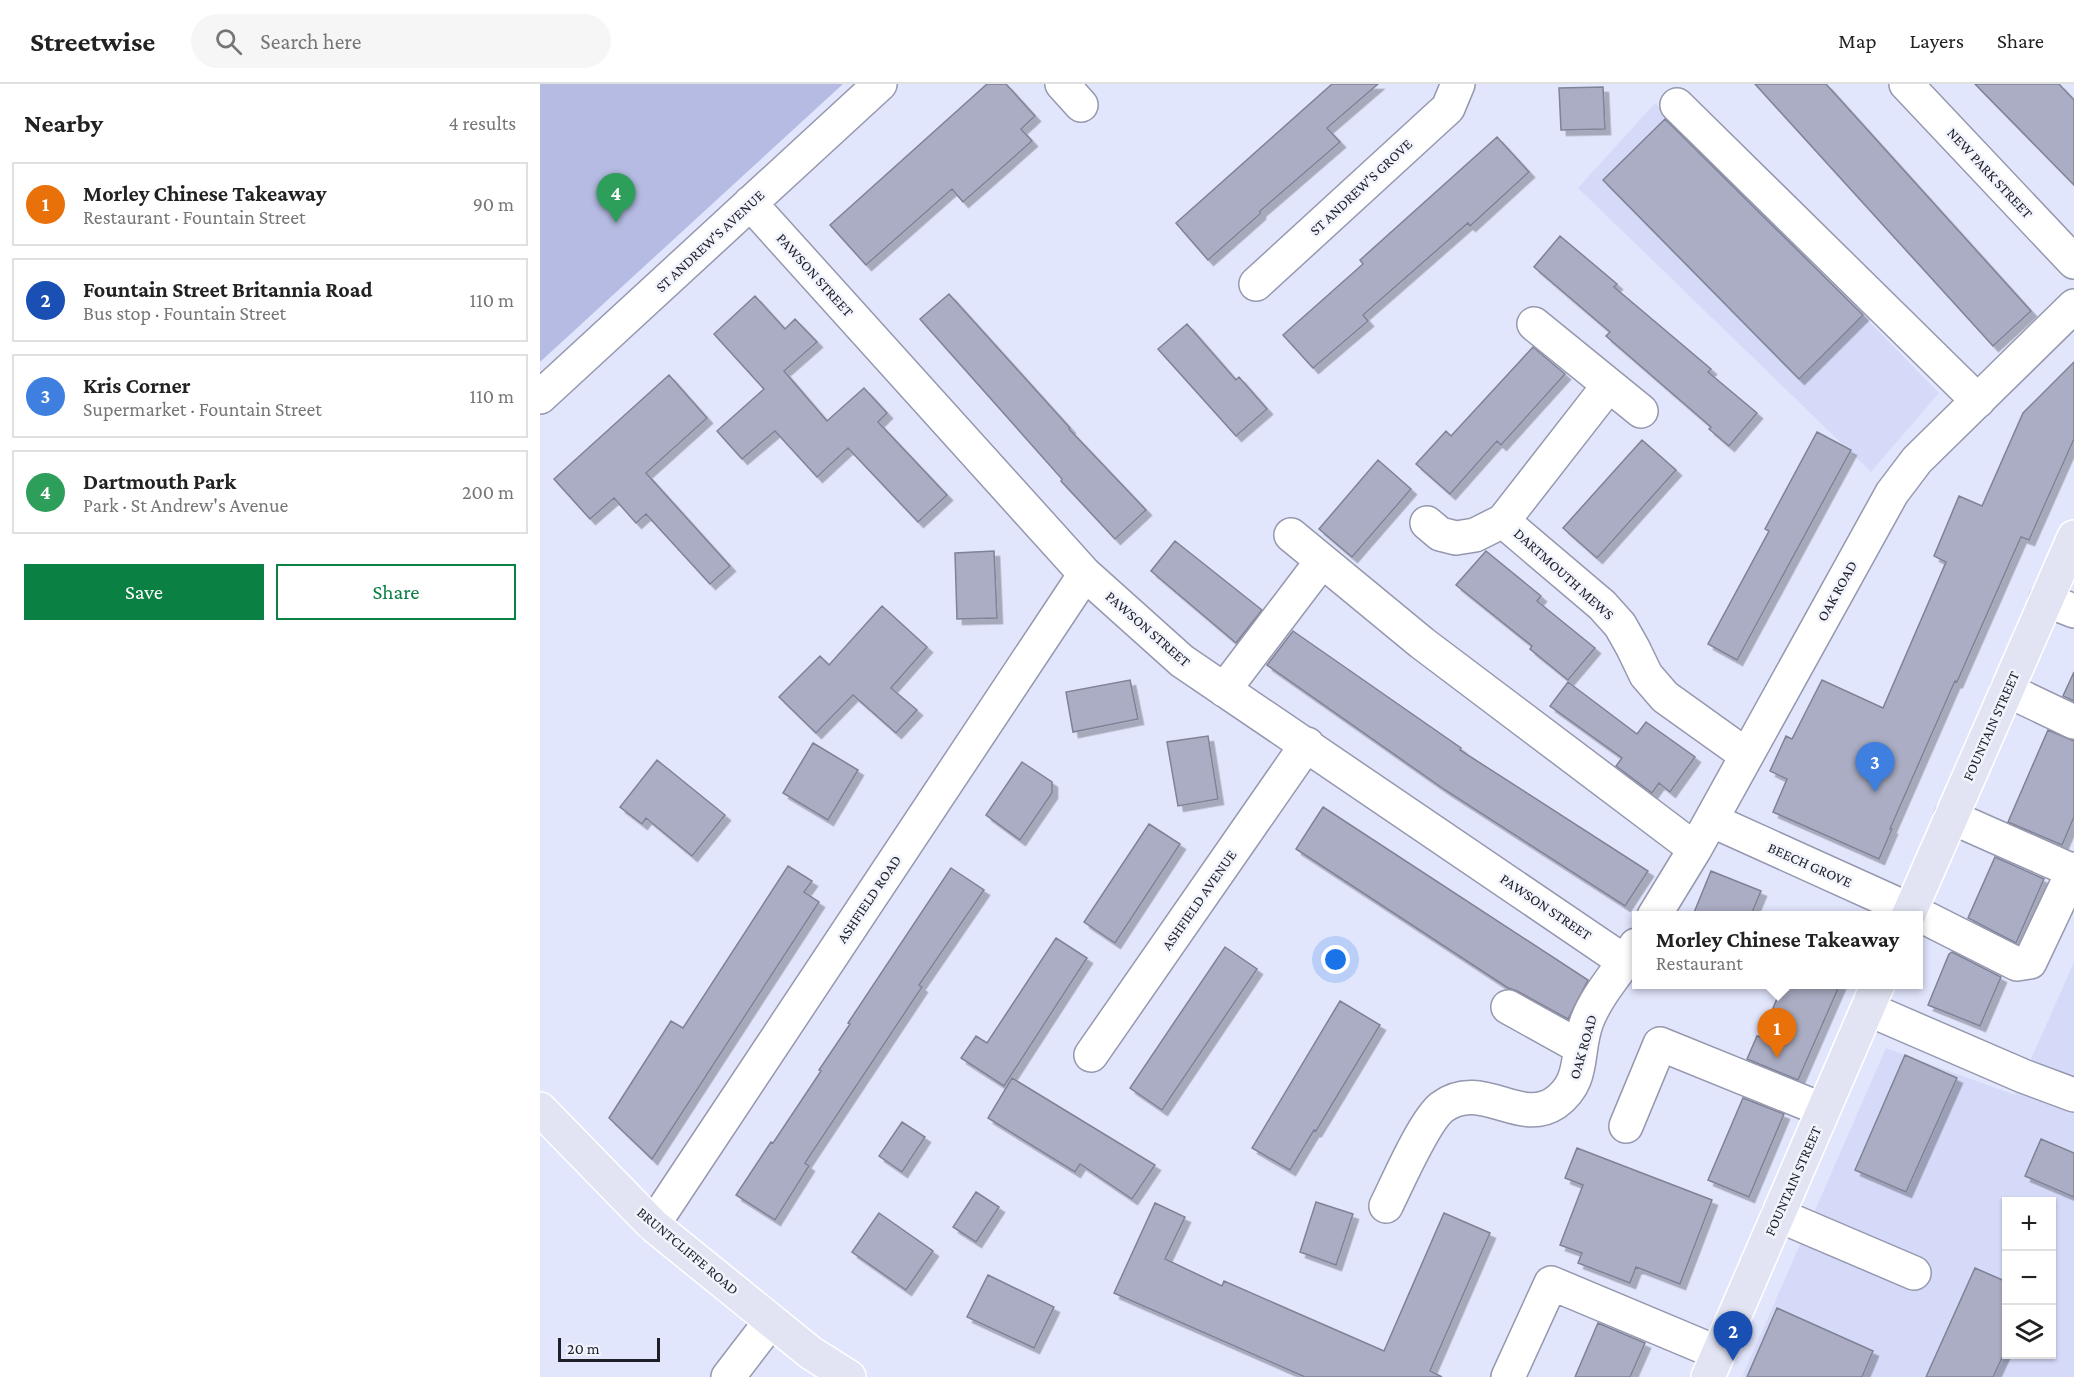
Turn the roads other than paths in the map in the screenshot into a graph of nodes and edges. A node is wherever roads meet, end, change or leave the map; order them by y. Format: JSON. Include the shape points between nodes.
{"nodes":[{"id":1,"x":880,"y":84,"type":"edge"},
{"id":2,"x":1458,"y":84,"type":"edge"},
{"id":3,"x":1906,"y":84,"type":"edge"},
{"id":4,"x":1677,"y":105,"type":"dead end"},
{"id":5,"x":750,"y":203,"type":"junction"},
{"id":6,"x":2074,"y":262,"type":"edge"},
{"id":7,"x":1256,"y":284,"type":"dead end"},
{"id":8,"x":2074,"y":306,"type":"edge"},
{"id":9,"x":1534,"y":324,"type":"dead end"},
{"id":10,"x":1609,"y":385,"type":"junction"},
{"id":11,"x":540,"y":397,"type":"edge"},
{"id":12,"x":1978,"y":401,"type":"junction"},
{"id":13,"x":1641,"y":411,"type":"dead end"},
{"id":14,"x":1503,"y":521,"type":"junction"},
{"id":15,"x":1426,"y":523,"type":"dead end"},
{"id":16,"x":1291,"y":535,"type":"dead end"},
{"id":17,"x":2074,"y":537,"type":"edge"},
{"id":18,"x":1322,"y":561,"type":"junction"},
{"id":19,"x":1085,"y":574,"type":"junction"},
{"id":20,"x":2060,"y":606,"type":"edge"},
{"id":21,"x":1224,"y":690,"type":"junction"},
{"id":22,"x":2007,"y":690,"type":"junction"},
{"id":23,"x":2074,"y":722,"type":"edge"},
{"id":24,"x":1306,"y":744,"type":"junction"},
{"id":25,"x":1746,"y":755,"type":"junction"},
{"id":26,"x":1951,"y":817,"type":"junction"},
{"id":27,"x":1710,"y":820,"type":"junction"},
{"id":28,"x":1695,"y":849,"type":"junction"},
{"id":29,"x":2074,"y":870,"type":"edge"},
{"id":30,"x":1656,"y":911,"type":"edge"},
{"id":31,"x":1905,"y":911,"type":"edge"},
{"id":32,"x":1910,"y":911,"type":"edge"},
{"id":33,"x":1923,"y":920,"type":"edge"},
{"id":34,"x":1631,"y":953,"type":"edge"},
{"id":35,"x":1873,"y":997,"type":"edge"},
{"id":36,"x":1508,"y":1007,"type":"dead end"},
{"id":37,"x":1580,"y":1047,"type":"junction"},
{"id":38,"x":1091,"y":1055,"type":"dead end"},
{"id":39,"x":2074,"y":1095,"type":"edge"},
{"id":40,"x":540,"y":1109,"type":"edge"},
{"id":41,"x":1823,"y":1110,"type":"junction"},
{"id":42,"x":1626,"y":1126,"type":"dead end"},
{"id":43,"x":1386,"y":1206,"type":"dead end"},
{"id":44,"x":1778,"y":1215,"type":"junction"},
{"id":45,"x":653,"y":1225,"type":"junction"},
{"id":46,"x":1914,"y":1272,"type":"dead end"},
{"id":47,"x":771,"y":1321,"type":"junction"},
{"id":48,"x":1713,"y":1365,"type":"edge"},
{"id":49,"x":728,"y":1377,"type":"edge"},
{"id":50,"x":849,"y":1377,"type":"edge"},
{"id":51,"x":1508,"y":1377,"type":"edge"}],
"edges":[{"from":1,"to":5,"type":"street","name":"ST ANDREW'S AVENUE"},
{"from":2,"to":7,"type":"street","name":"ST ANDREW'S GROVE","via":[[1448,108]]},
{"from":3,"to":6,"type":"street","name":"NEW PARK STREET"},
{"from":4,"to":12,"type":"street"},
{"from":5,"to":11,"type":"street","name":"ST ANDREW'S AVENUE"},
{"from":5,"to":19,"type":"street","name":"PAWSON STREET"},
{"from":8,"to":12,"type":"street","name":"OAK ROAD"},
{"from":9,"to":10,"type":"street"},
{"from":10,"to":13,"type":"street"},
{"from":10,"to":14,"type":"street","name":"DARTMOUTH MEWS"},
{"from":12,"to":25,"type":"street","name":"OAK ROAD","via":[[1917,460],[1892,492]]},
{"from":14,"to":15,"type":"street","name":"DARTMOUTH MEWS","via":[[1475,535],[1456,538],[1440,534]]},
{"from":14,"to":25,"type":"street","name":"DARTMOUTH MEWS","via":[[1602,605],[1620,625],[1646,675],[1665,697]]},
{"from":16,"to":18,"type":"street"},
{"from":17,"to":20,"type":"main road","name":"FOUNTAIN STREET"},
{"from":18,"to":21,"type":"street"},
{"from":18,"to":28,"type":"street","via":[[1422,643]]},
{"from":19,"to":21,"type":"street","name":"PAWSON STREET","via":[[1182,662]]},
{"from":19,"to":45,"type":"street","name":"ASHFIELD ROAD"},
{"from":20,"to":22,"type":"main road","name":"FOUNTAIN STREET"},
{"from":21,"to":24,"type":"street","name":"PAWSON STREET"},
{"from":22,"to":23,"type":"street"},
{"from":22,"to":26,"type":"main road","name":"FOUNTAIN STREET"},
{"from":24,"to":34,"type":"street","name":"PAWSON STREET"},
{"from":24,"to":38,"type":"street","name":"ASHFIELD AVENUE"},
{"from":25,"to":27,"type":"street","name":"OAK ROAD"},
{"from":26,"to":29,"type":"street"},
{"from":26,"to":32,"type":"main road","name":"FOUNTAIN STREET"},
{"from":27,"to":28,"type":"street","name":"OAK ROAD"},
{"from":27,"to":31,"type":"street","name":"BEECH GROVE"},
{"from":28,"to":30,"type":"street","name":"OAK ROAD"},
{"from":29,"to":33,"type":"street","name":"BEECH GROVE","via":[[2030,962],[2025,964],[2017,964]]},
{"from":34,"to":37,"type":"street","name":"OAK ROAD","via":[[1601,993]]},
{"from":35,"to":39,"type":"street","via":[[2023,1076]]},
{"from":35,"to":41,"type":"main road","name":"FOUNTAIN STREET"},
{"from":36,"to":37,"type":"street"},
{"from":37,"to":43,"type":"street","name":"OAK ROAD","via":[[1574,1083],[1553,1104],[1517,1109],[1478,1097],[1458,1098],[1440,1108],[1426,1126]]},
{"from":40,"to":45,"type":"main road","name":"BRUNTCLIFFE ROAD"},
{"from":41,"to":42,"type":"street","via":[[1660,1044]]},
{"from":41,"to":44,"type":"main road","name":"FOUNTAIN STREET"},
{"from":44,"to":46,"type":"street"},
{"from":44,"to":48,"type":"main road","name":"FOUNTAIN STREET"},
{"from":45,"to":47,"type":"main road","name":"BRUNTCLIFFE ROAD"},
{"from":47,"to":49,"type":"street"},
{"from":47,"to":50,"type":"main road","name":"BRUNTCLIFFE ROAD"},
{"from":48,"to":51,"type":"street","via":[[1551,1283]]}]}
